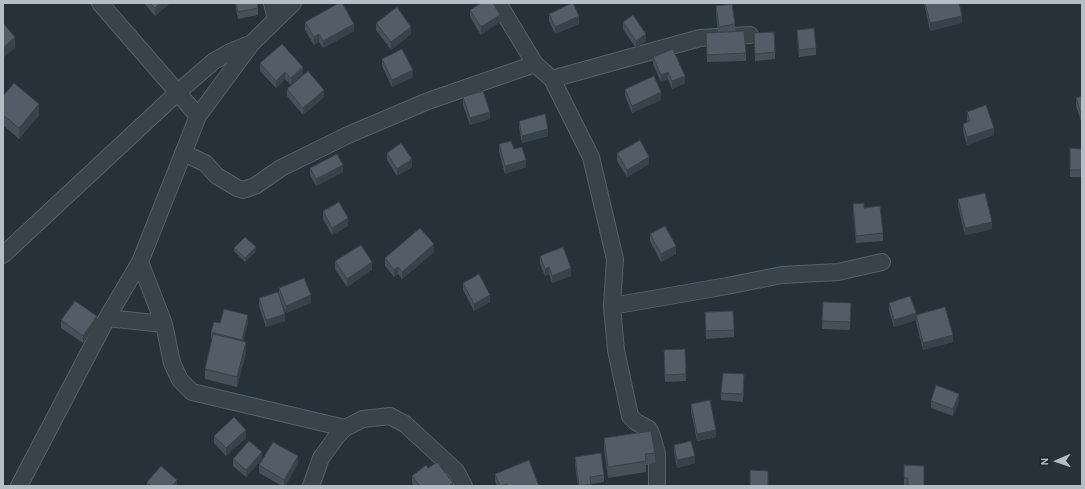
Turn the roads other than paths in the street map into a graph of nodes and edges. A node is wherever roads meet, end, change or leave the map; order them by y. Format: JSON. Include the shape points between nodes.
{"nodes":[{"id":1,"x":100,"y":3,"type":"edge"},
{"id":2,"x":272,"y":3,"type":"edge"},
{"id":3,"x":293,"y":3,"type":"edge"},
{"id":4,"x":498,"y":3,"type":"edge"},
{"id":5,"x":276,"y":19,"type":"junction"},
{"id":6,"x":750,"y":35,"type":"dead end"},
{"id":7,"x":252,"y":43,"type":"junction"},
{"id":8,"x":535,"y":64,"type":"junction"},
{"id":9,"x":552,"y":79,"type":"junction"},
{"id":10,"x":177,"y":93,"type":"junction"},
{"id":11,"x":198,"y":116,"type":"junction"},
{"id":12,"x":183,"y":153,"type":"junction"},
{"id":13,"x":3,"y":255,"type":"edge"},
{"id":14,"x":140,"y":262,"type":"junction"},
{"id":15,"x":882,"y":262,"type":"dead end"},
{"id":16,"x":612,"y":306,"type":"junction"},
{"id":17,"x":107,"y":318,"type":"junction"},
{"id":18,"x":164,"y":324,"type":"junction"},
{"id":19,"x":345,"y":428,"type":"junction"},
{"id":20,"x":19,"y":486,"type":"edge"},
{"id":21,"x":311,"y":486,"type":"edge"},
{"id":22,"x":464,"y":486,"type":"edge"},
{"id":23,"x":657,"y":486,"type":"edge"}],
"edges":[{"from":1,"to":10,"type":"street"},
{"from":2,"to":5,"type":"street"},
{"from":3,"to":5,"type":"street"},
{"from":4,"to":8,"type":"street"},
{"from":5,"to":7,"type":"street"},
{"from":6,"to":9,"type":"street","via":[[700,38]]},
{"from":7,"to":10,"type":"street","via":[[214,61]]},
{"from":7,"to":11,"type":"street"},
{"from":8,"to":9,"type":"street"},
{"from":8,"to":12,"type":"street","via":[[428,100],[281,168],[255,186],[243,190],[217,176],[205,163]]},
{"from":9,"to":16,"type":"street","via":[[591,157],[615,259]]},
{"from":10,"to":11,"type":"street"},
{"from":10,"to":13,"type":"street"},
{"from":11,"to":12,"type":"street"},
{"from":12,"to":14,"type":"street"},
{"from":14,"to":17,"type":"street"},
{"from":14,"to":18,"type":"street"},
{"from":15,"to":16,"type":"street","via":[[838,272],[782,275]]},
{"from":16,"to":23,"type":"street","via":[[616,350],[630,416],[648,429],[652,436],[657,454]]},
{"from":17,"to":18,"type":"street"},
{"from":17,"to":20,"type":"street"},
{"from":18,"to":19,"type":"street","via":[[172,363],[180,380],[192,392]]},
{"from":19,"to":21,"type":"street","via":[[321,458]]},
{"from":19,"to":22,"type":"street","via":[[363,418],[390,416],[405,424],[456,471]]}]}
